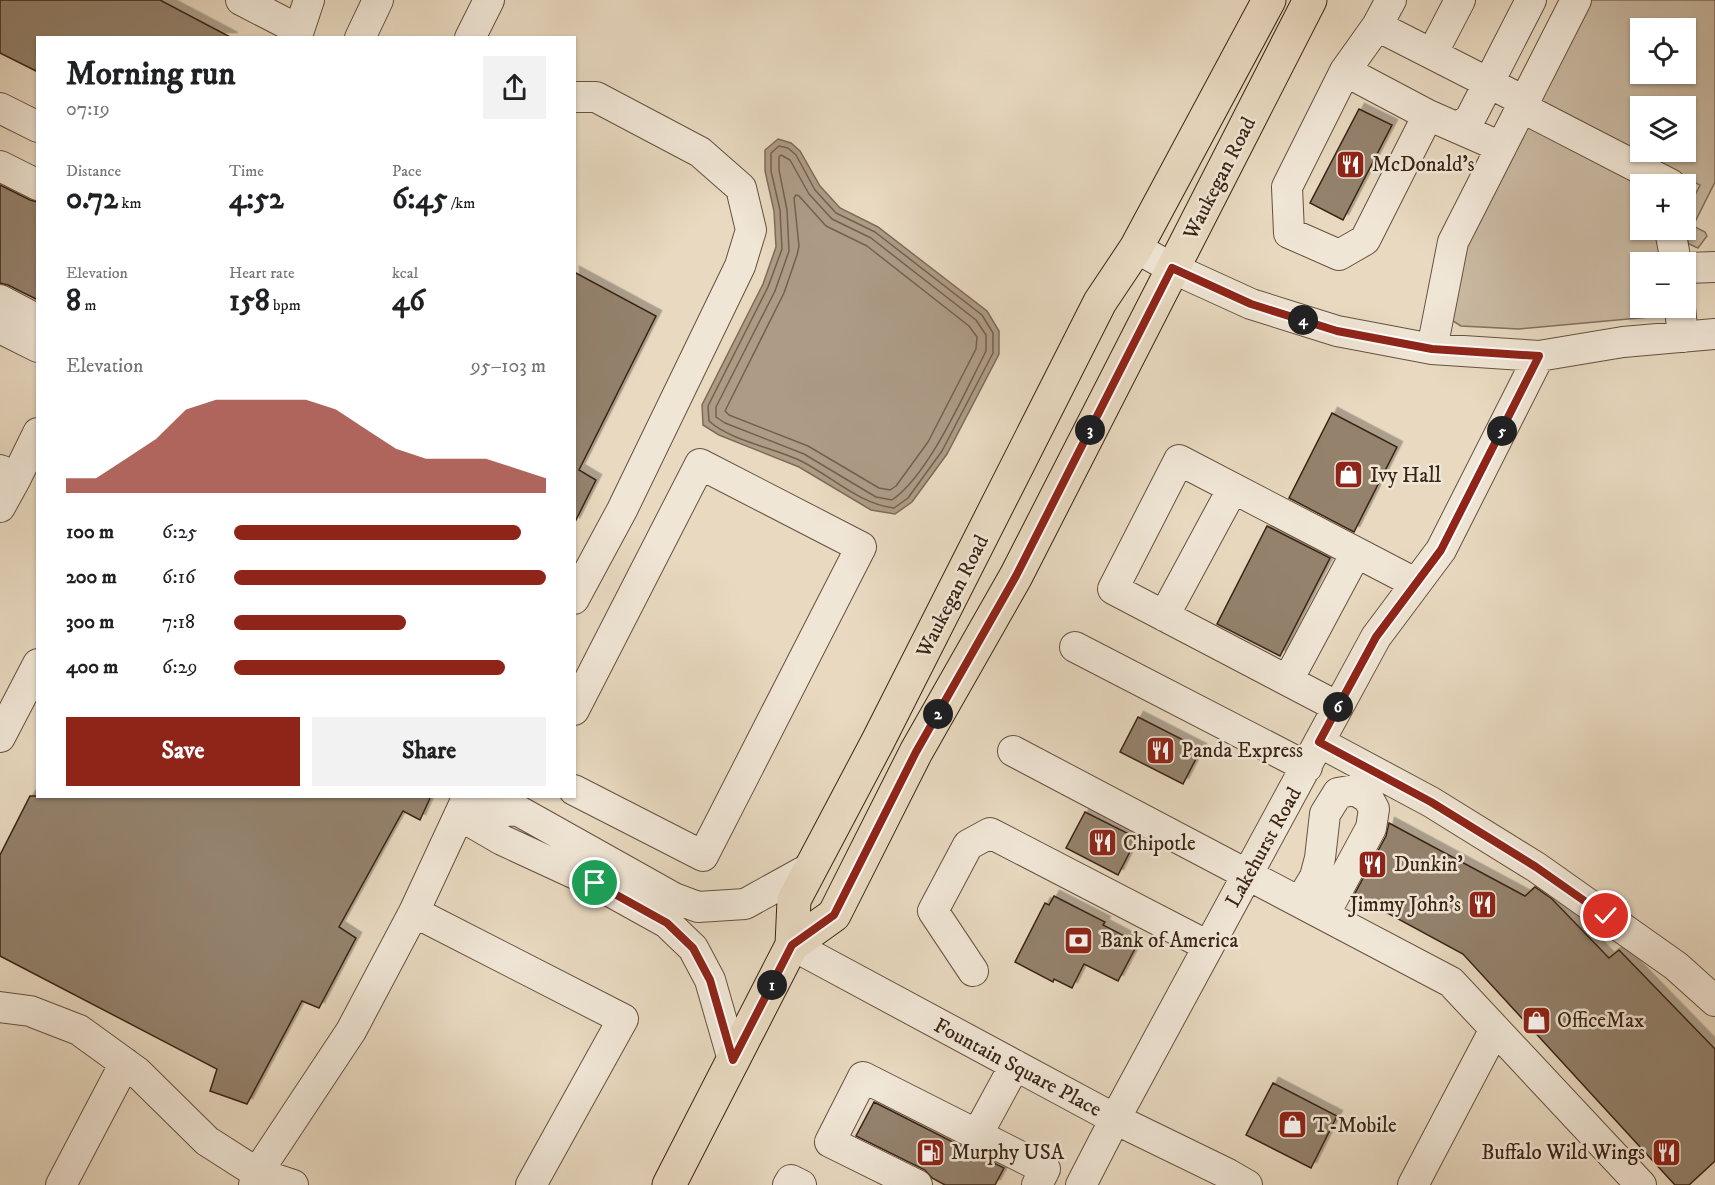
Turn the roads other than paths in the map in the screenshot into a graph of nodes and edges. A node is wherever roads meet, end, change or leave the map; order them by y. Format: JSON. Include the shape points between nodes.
{"nodes":[{"id":1,"x":241,"y":0,"type":"edge"},
{"id":2,"x":309,"y":0,"type":"edge"},
{"id":3,"x":378,"y":0,"type":"edge"},
{"id":4,"x":489,"y":0,"type":"edge"},
{"id":5,"x":1269,"y":0,"type":"edge"},
{"id":6,"x":1310,"y":0,"type":"edge"},
{"id":7,"x":1460,"y":0,"type":"edge"},
{"id":8,"x":1531,"y":0,"type":"edge"},
{"id":9,"x":1576,"y":0,"type":"edge"},
{"id":10,"x":1384,"y":13,"type":"edge"},
{"id":11,"x":297,"y":34,"type":"edge"},
{"id":12,"x":361,"y":36,"type":"edge"},
{"id":13,"x":471,"y":36,"type":"edge"},
{"id":14,"x":1432,"y":54,"type":"junction"},
{"id":15,"x":1345,"y":71,"type":"junction"},
{"id":16,"x":1489,"y":83,"type":"junction"},
{"id":17,"x":576,"y":97,"type":"edge"},
{"id":18,"x":1523,"y":104,"type":"junction"},
{"id":19,"x":0,"y":108,"type":"edge"},
{"id":20,"x":1428,"y":116,"type":"junction"},
{"id":21,"x":36,"y":126,"type":"edge"},
{"id":22,"x":1459,"y":128,"type":"junction"},
{"id":23,"x":1501,"y":147,"type":"junction"},
{"id":24,"x":0,"y":166,"type":"edge"},
{"id":25,"x":1652,"y":174,"type":"edge"},
{"id":26,"x":36,"y":184,"type":"edge"},
{"id":27,"x":1136,"y":248,"type":"junction"},
{"id":28,"x":1715,"y":267,"type":"edge"},
{"id":29,"x":1172,"y":268,"type":"junction"},
{"id":30,"x":1696,"y":268,"type":"edge"},
{"id":31,"x":0,"y":300,"type":"edge"},
{"id":32,"x":1681,"y":318,"type":"edge"},
{"id":33,"x":36,"y":319,"type":"edge"},
{"id":34,"x":0,"y":328,"type":"edge"},
{"id":35,"x":1715,"y":334,"type":"edge"},
{"id":36,"x":1683,"y":337,"type":"junction"},
{"id":37,"x":36,"y":347,"type":"edge"},
{"id":38,"x":1432,"y":349,"type":"junction"},
{"id":39,"x":1539,"y":356,"type":"junction"},
{"id":40,"x":36,"y":436,"type":"edge"},
{"id":41,"x":8,"y":474,"type":"edge"},
{"id":42,"x":1233,"y":488,"type":"junction"},
{"id":43,"x":0,"y":507,"type":"edge"},
{"id":44,"x":0,"y":515,"type":"edge"},
{"id":45,"x":0,"y":527,"type":"edge"},
{"id":46,"x":604,"y":544,"type":"junction"},
{"id":47,"x":1356,"y":553,"type":"junction"},
{"id":48,"x":648,"y":567,"type":"junction"},
{"id":49,"x":1415,"y":583,"type":"junction"},
{"id":50,"x":576,"y":595,"type":"edge"},
{"id":51,"x":1164,"y":616,"type":"junction"},
{"id":52,"x":1075,"y":648,"type":"dead end"},
{"id":53,"x":36,"y":668,"type":"edge"},
{"id":54,"x":1288,"y":680,"type":"junction"},
{"id":55,"x":576,"y":706,"type":"edge"},
{"id":56,"x":1338,"y":708,"type":"junction"},
{"id":57,"x":0,"y":737,"type":"edge"},
{"id":58,"x":1013,"y":751,"type":"dead end"},
{"id":59,"x":1313,"y":755,"type":"junction"},
{"id":60,"x":576,"y":791,"type":"edge"},
{"id":61,"x":463,"y":806,"type":"edge"},
{"id":62,"x":810,"y":868,"type":"junction"},
{"id":63,"x":1247,"y":876,"type":"junction"},
{"id":64,"x":414,"y":912,"type":"junction"},
{"id":65,"x":792,"y":945,"type":"junction"},
{"id":66,"x":1208,"y":946,"type":"junction"},
{"id":67,"x":974,"y":971,"type":"dead end"},
{"id":68,"x":1715,"y":1001,"type":"edge"},
{"id":69,"x":0,"y":1007,"type":"edge"},
{"id":70,"x":1495,"y":1029,"type":"junction"},
{"id":71,"x":733,"y":1060,"type":"junction"},
{"id":72,"x":125,"y":1063,"type":"junction"},
{"id":73,"x":1015,"y":1065,"type":"junction"},
{"id":74,"x":1115,"y":1119,"type":"junction"},
{"id":75,"x":977,"y":1135,"type":"junction"},
{"id":76,"x":255,"y":1179,"type":"edge"},
{"id":77,"x":61,"y":1185,"type":"edge"},
{"id":78,"x":293,"y":1185,"type":"edge"},
{"id":79,"x":531,"y":1185,"type":"edge"},
{"id":80,"x":669,"y":1185,"type":"edge"},
{"id":81,"x":788,"y":1185,"type":"edge"},
{"id":82,"x":801,"y":1185,"type":"edge"},
{"id":83,"x":917,"y":1185,"type":"edge"},
{"id":84,"x":1037,"y":1185,"type":"edge"},
{"id":85,"x":1081,"y":1185,"type":"edge"},
{"id":86,"x":1247,"y":1185,"type":"edge"},
{"id":87,"x":1413,"y":1185,"type":"edge"},
{"id":88,"x":1641,"y":1185,"type":"edge"}],
"edges":[{"from":1,"to":11,"type":"street"},
{"from":2,"to":11,"type":"street"},
{"from":3,"to":12,"type":"street"},
{"from":4,"to":13,"type":"street"},
{"from":5,"to":27,"type":"main road","name":"Waukegan Road"},
{"from":6,"to":29,"type":"main road","name":"Waukegan Road"},
{"from":7,"to":14,"type":"street"},
{"from":8,"to":16,"type":"street"},
{"from":9,"to":18,"type":"street"},
{"from":10,"to":14,"type":"street"},
{"from":10,"to":15,"type":"street"},
{"from":14,"to":16,"type":"street"},
{"from":15,"to":20,"type":"street"},
{"from":15,"to":20,"type":"street","via":[[1287,187],[1289,233],[1339,255],[1365,240]]},
{"from":16,"to":18,"type":"street"},
{"from":16,"to":22,"type":"street","via":[[1470,119]]},
{"from":17,"to":46,"type":"street","via":[[596,97],[700,152],[741,188],[751,230],[740,266]]},
{"from":18,"to":23,"type":"street"},
{"from":18,"to":25,"type":"street"},
{"from":19,"to":21,"type":"street"},
{"from":20,"to":22,"type":"street"},
{"from":22,"to":23,"type":"street"},
{"from":23,"to":38,"type":"street","via":[[1453,242]]},
{"from":24,"to":26,"type":"street"},
{"from":27,"to":29,"type":"street"},
{"from":27,"to":62,"type":"main road","name":"Waukegan Road","via":[[1100,302]]},
{"from":28,"to":30,"type":"street"},
{"from":29,"to":38,"type":"street","via":[[1251,304],[1337,331]]},
{"from":29,"to":65,"type":"main road","name":"Waukegan Road","via":[[1021,566],[916,752],[834,915]]},
{"from":31,"to":33,"type":"street"},
{"from":32,"to":36,"type":"street"},
{"from":34,"to":37,"type":"street"},
{"from":35,"to":36,"type":"street"},
{"from":36,"to":39,"type":"street"},
{"from":38,"to":39,"type":"street"},
{"from":39,"to":49,"type":"street","name":"Lakehurst Road","via":[[1441,550]]},
{"from":40,"to":41,"type":"street"},
{"from":41,"to":43,"type":"street"},
{"from":42,"to":47,"type":"street"},
{"from":42,"to":51,"type":"street"},
{"from":42,"to":51,"type":"street","via":[[1179,460],[1113,590]]},
{"from":44,"to":45,"type":"street","via":[[5,517]]},
{"from":46,"to":48,"type":"street"},
{"from":46,"to":50,"type":"street"},
{"from":47,"to":49,"type":"street"},
{"from":47,"to":54,"type":"street"},
{"from":48,"to":55,"type":"street"},
{"from":48,"to":60,"type":"street","via":[[700,464],[861,547],[703,856]]},
{"from":49,"to":56,"type":"street","name":"Lakehurst Road","via":[[1376,637]]},
{"from":51,"to":54,"type":"street"},
{"from":52,"to":59,"type":"street"},
{"from":53,"to":57,"type":"street"},
{"from":54,"to":56,"type":"street"},
{"from":56,"to":59,"type":"street","name":"Lakehurst Road"},
{"from":58,"to":63,"type":"street"},
{"from":59,"to":63,"type":"street","name":"Lakehurst Road"},
{"from":59,"to":68,"type":"street","via":[[1431,802],[1536,867],[1677,966]]},
{"from":61,"to":62,"type":"street","via":[[517,810],[674,898],[698,907],[745,903]]},
{"from":61,"to":64,"type":"street"},
{"from":61,"to":71,"type":"street","via":[[502,840],[595,883],[667,923],[693,948],[710,980]]},
{"from":62,"to":65,"type":"main road","name":"Waukegan Road","via":[[794,900]]},
{"from":63,"to":66,"type":"street","name":"Lakehurst Road"},
{"from":63,"to":70,"type":"street","via":[[1451,982]]},
{"from":64,"to":76,"type":"street","via":[[351,1031]]},
{"from":64,"to":79,"type":"street","via":[[623,1019]]},
{"from":65,"to":71,"type":"main road","name":"Waukegan Road"},
{"from":65,"to":73,"type":"street","name":"Fountain Square Place"},
{"from":66,"to":67,"type":"street","via":[[990,833],[969,845],[933,911]]},
{"from":66,"to":74,"type":"street","name":"Lakehurst Road"},
{"from":69,"to":72,"type":"street","via":[[30,1011],[79,1030]]},
{"from":70,"to":87,"type":"street"},
{"from":70,"to":88,"type":"street"},
{"from":71,"to":80,"type":"main road","name":"Waukegan Road"},
{"from":72,"to":76,"type":"street","via":[[207,1142]]},
{"from":72,"to":77,"type":"street"},
{"from":73,"to":74,"type":"street","name":"Fountain Square Place"},
{"from":73,"to":75,"type":"street"},
{"from":74,"to":85,"type":"street","name":"Lakehurst Road"},
{"from":74,"to":86,"type":"street","name":"Fountain Square Place"},
{"from":75,"to":83,"type":"street","via":[[862,1077],[830,1142]]},
{"from":75,"to":84,"type":"street","via":[[1045,1169]]},
{"from":76,"to":78,"type":"street"},
{"from":81,"to":82,"type":"street","via":[[791,1180]]}]}
